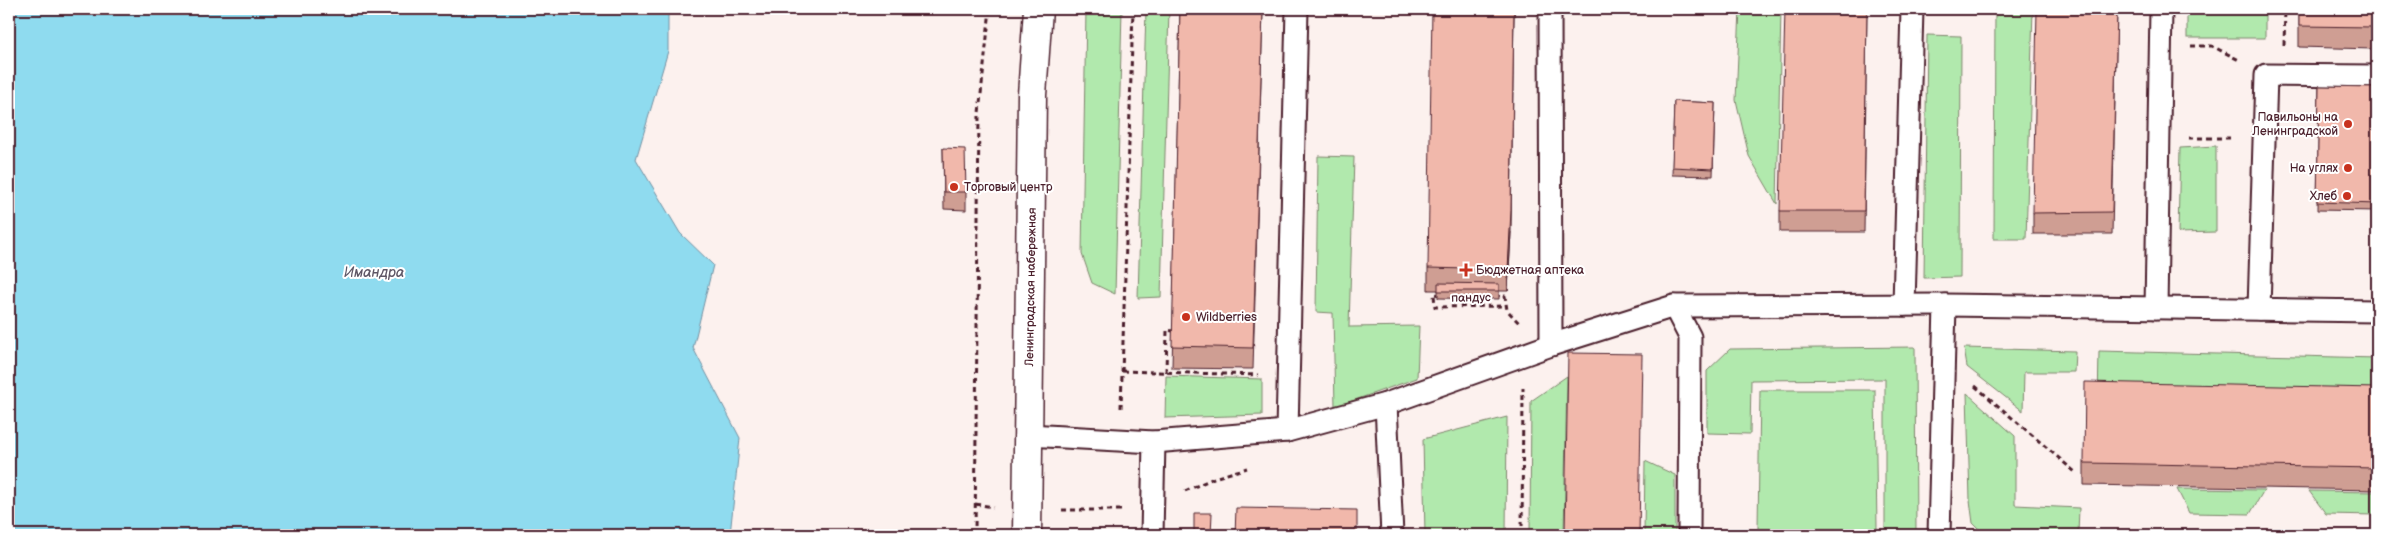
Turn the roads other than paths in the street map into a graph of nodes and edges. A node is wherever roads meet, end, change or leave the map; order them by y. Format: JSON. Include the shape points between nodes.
{"nodes":[{"id":1,"x":1038,"y":9,"type":"edge"},
{"id":2,"x":1297,"y":9,"type":"edge"},
{"id":3,"x":1550,"y":9,"type":"edge"},
{"id":4,"x":1912,"y":9,"type":"edge"},
{"id":5,"x":2161,"y":9,"type":"edge"},
{"id":6,"x":2377,"y":76,"type":"edge"},
{"id":7,"x":1904,"y":304,"type":"junction"},
{"id":8,"x":1945,"y":305,"type":"junction"},
{"id":9,"x":1674,"y":306,"type":"junction"},
{"id":10,"x":2156,"y":308,"type":"junction"},
{"id":11,"x":2259,"y":309,"type":"junction"},
{"id":12,"x":2377,"y":311,"type":"edge"},
{"id":13,"x":1551,"y":345,"type":"junction"},
{"id":14,"x":1386,"y":404,"type":"junction"},
{"id":15,"x":1287,"y":431,"type":"junction"},
{"id":16,"x":1028,"y":435,"type":"junction"},
{"id":17,"x":1154,"y":442,"type":"junction"},
{"id":18,"x":1027,"y":535,"type":"edge"},
{"id":19,"x":1152,"y":535,"type":"edge"},
{"id":20,"x":1392,"y":535,"type":"edge"},
{"id":21,"x":1689,"y":535,"type":"edge"},
{"id":22,"x":1939,"y":535,"type":"edge"}],
"edges":[{"from":1,"to":16,"type":"main road","name":"Ленинградская набережная","via":[[1032,95]]},
{"from":2,"to":15,"type":"lane"},
{"from":3,"to":13,"type":"lane"},
{"from":4,"to":7,"type":"lane"},
{"from":5,"to":10,"type":"lane"},
{"from":6,"to":11,"type":"lane","via":[[2266,75]]},
{"from":7,"to":8,"type":"lane"},
{"from":7,"to":9,"type":"lane"},
{"from":8,"to":10,"type":"lane"},
{"from":8,"to":22,"type":"lane"},
{"from":9,"to":13,"type":"lane"},
{"from":9,"to":21,"type":"lane","via":[[1690,338]]},
{"from":10,"to":11,"type":"lane"},
{"from":11,"to":12,"type":"lane"},
{"from":13,"to":14,"type":"lane"},
{"from":14,"to":15,"type":"lane"},
{"from":14,"to":20,"type":"lane"},
{"from":15,"to":17,"type":"lane"},
{"from":16,"to":17,"type":"lane"},
{"from":16,"to":18,"type":"main road","name":"Ленинградская набережная"},
{"from":17,"to":19,"type":"lane"}]}
